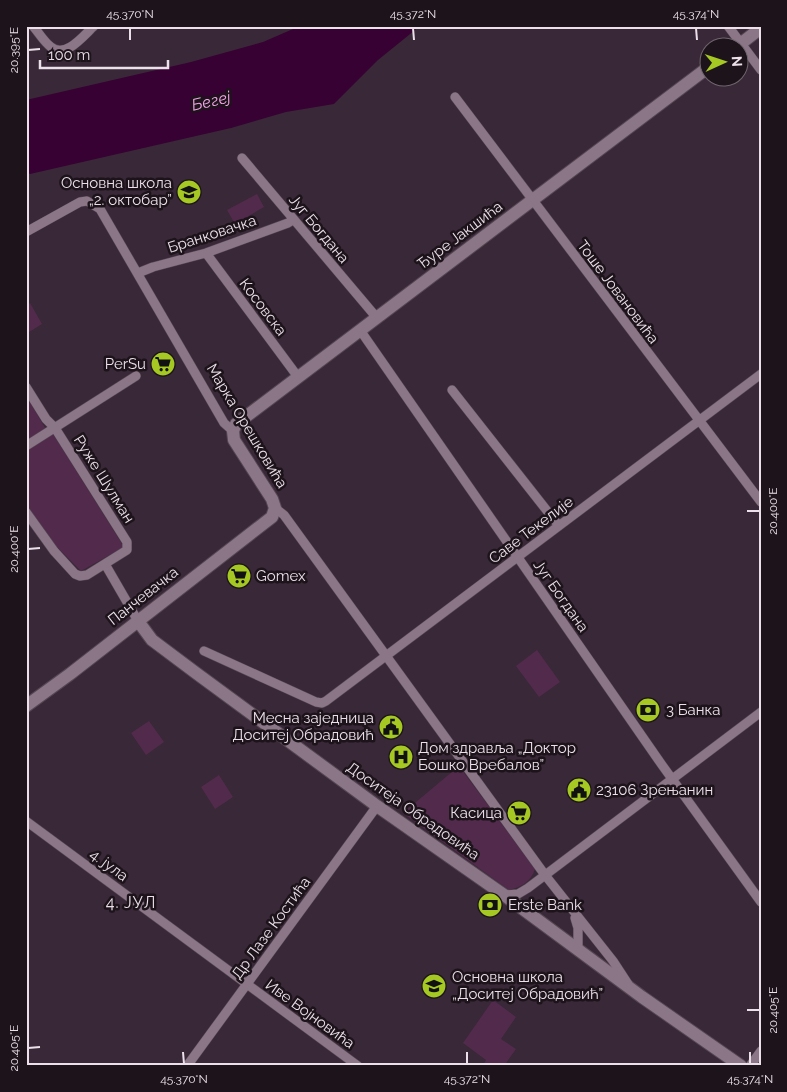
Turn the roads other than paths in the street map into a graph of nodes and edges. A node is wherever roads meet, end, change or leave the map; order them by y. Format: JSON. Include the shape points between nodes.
{"nodes":[{"id":1,"x":33,"y":26,"type":"edge"},
{"id":2,"x":94,"y":26,"type":"edge"},
{"id":3,"x":728,"y":26,"type":"edge"},
{"id":4,"x":761,"y":28,"type":"edge"},
{"id":5,"x":734,"y":38,"type":"edge"},
{"id":6,"x":747,"y":38,"type":"edge"},
{"id":7,"x":750,"y":58,"type":"edge"},
{"id":8,"x":761,"y":70,"type":"edge"},
{"id":9,"x":700,"y":74,"type":"edge"},
{"id":10,"x":455,"y":97,"type":"dead end"},
{"id":11,"x":242,"y":158,"type":"dead end"},
{"id":12,"x":533,"y":201,"type":"junction"},
{"id":13,"x":293,"y":220,"type":"junction"},
{"id":14,"x":26,"y":232,"type":"edge"},
{"id":15,"x":206,"y":253,"type":"junction"},
{"id":16,"x":138,"y":273,"type":"junction"},
{"id":17,"x":377,"y":318,"type":"junction"},
{"id":18,"x":360,"y":330,"type":"junction"},
{"id":19,"x":761,"y":374,"type":"edge"},
{"id":20,"x":136,"y":376,"type":"dead end"},
{"id":21,"x":298,"y":377,"type":"junction"},
{"id":22,"x":26,"y":387,"type":"edge"},
{"id":23,"x":452,"y":390,"type":"dead end"},
{"id":24,"x":698,"y":421,"type":"junction"},
{"id":25,"x":56,"y":428,"type":"junction"},
{"id":26,"x":233,"y":431,"type":"junction"},
{"id":27,"x":26,"y":446,"type":"edge"},
{"id":28,"x":761,"y":502,"type":"edge"},
{"id":29,"x":275,"y":508,"type":"junction"},
{"id":30,"x":26,"y":512,"type":"edge"},
{"id":31,"x":559,"y":526,"type":"junction"},
{"id":32,"x":518,"y":557,"type":"junction"},
{"id":33,"x":105,"y":564,"type":"junction"},
{"id":34,"x":138,"y":621,"type":"junction"},
{"id":35,"x":204,"y":651,"type":"dead end"},
{"id":36,"x":386,"y":656,"type":"junction"},
{"id":37,"x":26,"y":706,"type":"edge"},
{"id":38,"x":761,"y":712,"type":"edge"},
{"id":39,"x":672,"y":779,"type":"junction"},
{"id":40,"x":377,"y":806,"type":"junction"},
{"id":41,"x":26,"y":821,"type":"edge"},
{"id":42,"x":545,"y":875,"type":"junction"},
{"id":43,"x":504,"y":895,"type":"junction"},
{"id":44,"x":761,"y":902,"type":"edge"},
{"id":45,"x":571,"y":908,"type":"junction"},
{"id":46,"x":578,"y":951,"type":"junction"},
{"id":47,"x":247,"y":984,"type":"junction"},
{"id":48,"x":630,"y":989,"type":"junction"},
{"id":49,"x":761,"y":1051,"type":"edge"},
{"id":50,"x":187,"y":1066,"type":"edge"},
{"id":51,"x":358,"y":1066,"type":"edge"},
{"id":52,"x":741,"y":1066,"type":"edge"},
{"id":53,"x":750,"y":1066,"type":"edge"}],
"edges":[{"from":1,"to":2,"type":"street","via":[[51,47],[58,50],[70,48]]},
{"from":3,"to":5,"type":"street"},
{"from":4,"to":6,"type":"street"},
{"from":7,"to":8,"type":"street"},
{"from":9,"to":12,"type":"street","name":"Ђуре Јакшића"},
{"from":10,"to":12,"type":"street","name":"Тоше Јовановића"},
{"from":11,"to":13,"type":"street","name":"Југ Богдана"},
{"from":12,"to":17,"type":"street","name":"Ђуре Јакшића"},
{"from":12,"to":24,"type":"street","name":"Тоше Јовановића"},
{"from":13,"to":15,"type":"street","name":"Бранковачка"},
{"from":13,"to":17,"type":"street","name":"Југ Богдана"},
{"from":14,"to":16,"type":"street","name":"Марка Орешковића","via":[[87,201],[100,210]]},
{"from":15,"to":16,"type":"street","name":"Бранковачка"},
{"from":15,"to":21,"type":"street","name":"Косовска"},
{"from":16,"to":26,"type":"street","name":"Марка Орешковића","via":[[224,423]]},
{"from":17,"to":18,"type":"street","name":"Ђуре Јакшића"},
{"from":18,"to":21,"type":"street","name":"Ђуре Јакшића"},
{"from":18,"to":32,"type":"street","name":"Југ Богдана"},
{"from":19,"to":24,"type":"street","name":"Саве Текелије"},
{"from":20,"to":25,"type":"street","name":"Руже Шулман"},
{"from":21,"to":26,"type":"street","name":"Ђуре Јакшића","via":[[236,424]]},
{"from":22,"to":25,"type":"street","name":"Руже Шулман","via":[[46,419]]},
{"from":23,"to":31,"type":"street"},
{"from":24,"to":28,"type":"street","name":"Тоше Јовановића"},
{"from":24,"to":31,"type":"street","name":"Саве Текелије"},
{"from":25,"to":27,"type":"street","name":"Руже Шулман"},
{"from":25,"to":33,"type":"street","name":"Руже Шулман","via":[[127,542],[125,552]]},
{"from":26,"to":29,"type":"street","name":"Марка Орешковића","via":[[234,440]]},
{"from":29,"to":34,"type":"street","name":"Панчевачка","via":[[268,522]]},
{"from":29,"to":36,"type":"street","name":"Марка Орешковића","via":[[284,515]]},
{"from":30,"to":33,"type":"street","name":"Руже Шулман","via":[[75,574],[87,575]]},
{"from":31,"to":32,"type":"street","name":"Саве Текелије"},
{"from":32,"to":36,"type":"street","name":"Саве Текелије"},
{"from":32,"to":39,"type":"street","name":"Југ Богдана"},
{"from":33,"to":34,"type":"street"},
{"from":34,"to":37,"type":"street","name":"Панчевачка"},
{"from":34,"to":40,"type":"street","name":"Доситеја Обрадовића","via":[[152,640]]},
{"from":35,"to":36,"type":"street","name":"Саве Текелије","via":[[322,703]]},
{"from":36,"to":42,"type":"street","name":"Марка Орешковића"},
{"from":38,"to":39,"type":"street"},
{"from":39,"to":42,"type":"street"},
{"from":39,"to":44,"type":"street","name":"Југ Богдана"},
{"from":40,"to":43,"type":"street","name":"Доситеја Обрадовића"},
{"from":40,"to":47,"type":"street","name":"Др Лазе Костића"},
{"from":41,"to":47,"type":"street","name":"4. јула"},
{"from":42,"to":43,"type":"street","via":[[523,892]]},
{"from":42,"to":45,"type":"street","name":"Доситеја Обрадовића"},
{"from":43,"to":46,"type":"street","name":"Доситеја Обрадовића"},
{"from":45,"to":46,"type":"street","via":[[578,928]]},
{"from":45,"to":48,"type":"street","name":"Доситеја Обрадовића","via":[[613,961]]},
{"from":46,"to":48,"type":"street","name":"Доситеја Обрадовића"},
{"from":47,"to":50,"type":"street","name":"Др Лазе Костића"},
{"from":47,"to":51,"type":"street","name":"Иве Војновића"},
{"from":48,"to":52,"type":"street","name":"Доситеја Обрадовића"},
{"from":49,"to":53,"type":"street"}]}
